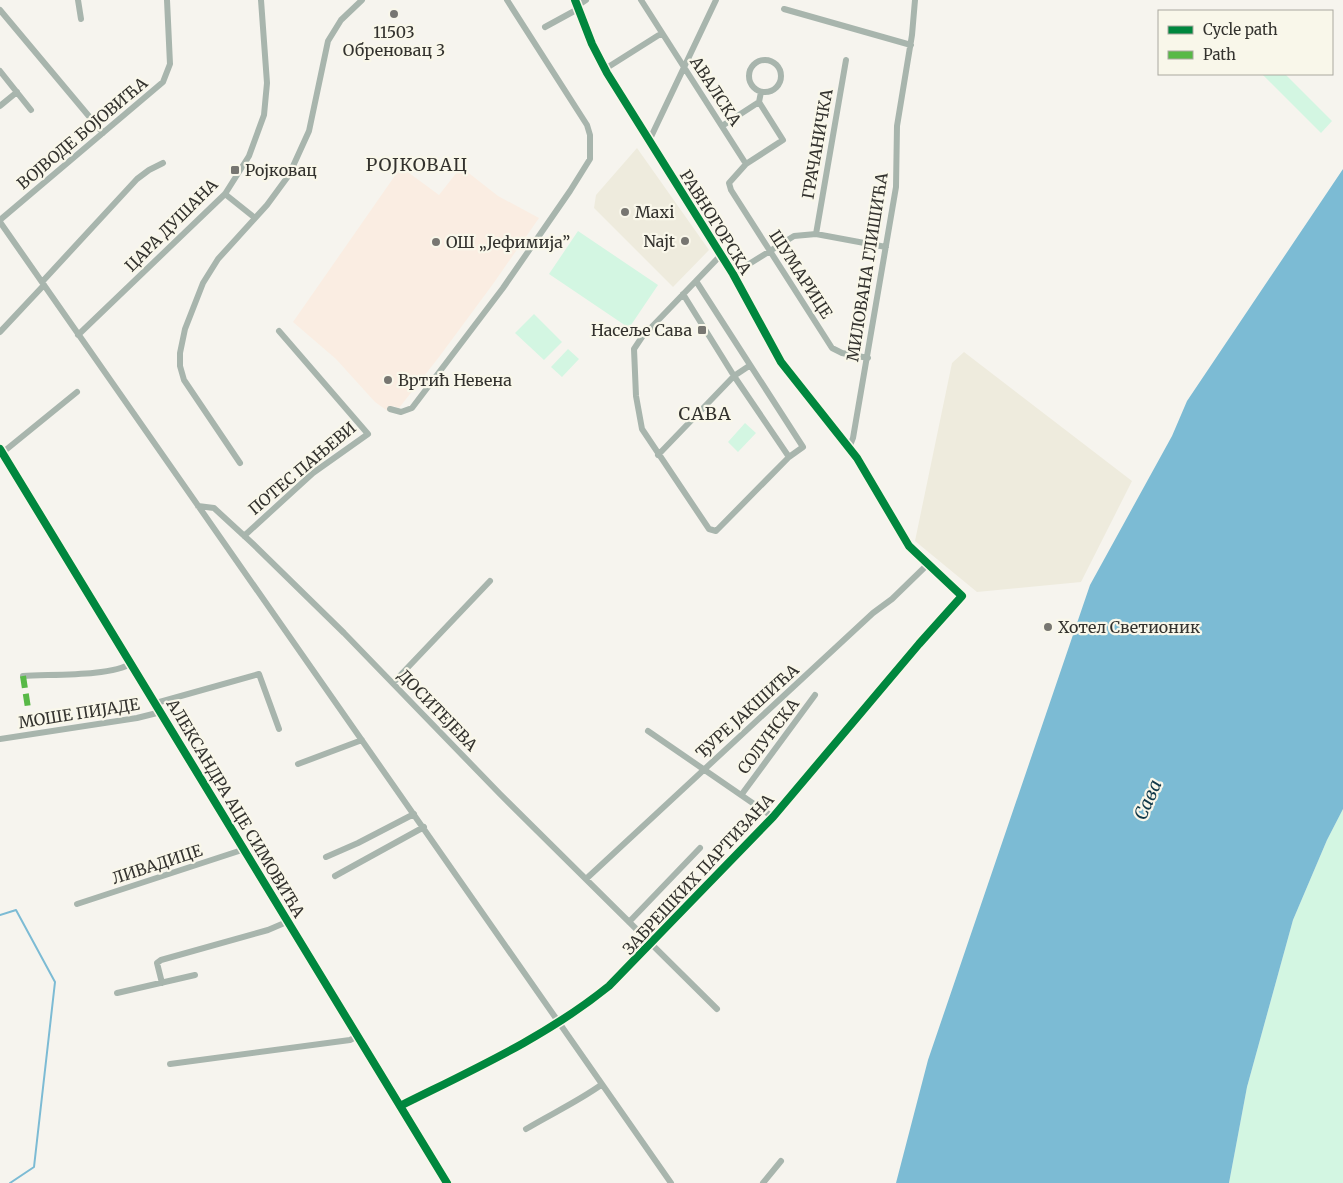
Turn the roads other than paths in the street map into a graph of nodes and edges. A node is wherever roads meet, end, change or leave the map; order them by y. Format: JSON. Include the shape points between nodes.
{"nodes":[{"id":1,"x":78,"y":0,"type":"edge"},
{"id":2,"x":167,"y":0,"type":"edge"},
{"id":3,"x":362,"y":0,"type":"edge"},
{"id":4,"x":507,"y":0,"type":"edge"},
{"id":5,"x":586,"y":0,"type":"edge"},
{"id":6,"x":641,"y":0,"type":"edge"},
{"id":7,"x":716,"y":0,"type":"edge"},
{"id":8,"x":915,"y":0,"type":"edge"},
{"id":9,"x":262,"y":1,"type":"edge"},
{"id":10,"x":577,"y":5,"type":"edge"},
{"id":11,"x":784,"y":9,"type":"dead end"},
{"id":12,"x":0,"y":10,"type":"edge"},
{"id":13,"x":80,"y":19,"type":"dead end"},
{"id":14,"x":545,"y":27,"type":"dead end"},
{"id":15,"x":662,"y":33,"type":"junction"},
{"id":16,"x":911,"y":45,"type":"junction"},
{"id":17,"x":846,"y":60,"type":"dead end"},
{"id":18,"x":685,"y":68,"type":"junction"},
{"id":19,"x":605,"y":69,"type":"junction"},
{"id":20,"x":0,"y":71,"type":"edge"},
{"id":21,"x":18,"y":92,"type":"junction"},
{"id":22,"x":761,"y":92,"type":"junction"},
{"id":23,"x":759,"y":102,"type":"junction"},
{"id":24,"x":0,"y":106,"type":"edge"},
{"id":25,"x":31,"y":110,"type":"dead end"},
{"id":26,"x":722,"y":126,"type":"junction"},
{"id":27,"x":103,"y":133,"type":"junction"},
{"id":28,"x":649,"y":141,"type":"junction"},
{"id":29,"x":163,"y":163,"type":"dead end"},
{"id":30,"x":746,"y":164,"type":"junction"},
{"id":31,"x":225,"y":194,"type":"junction"},
{"id":32,"x":255,"y":218,"type":"junction"},
{"id":33,"x":0,"y":221,"type":"edge"},
{"id":34,"x":816,"y":234,"type":"junction"},
{"id":35,"x":886,"y":247,"type":"junction"},
{"id":36,"x":769,"y":251,"type":"junction"},
{"id":37,"x":720,"y":256,"type":"junction"},
{"id":38,"x":733,"y":274,"type":"junction"},
{"id":39,"x":696,"y":281,"type":"junction"},
{"id":40,"x":43,"y":283,"type":"junction"},
{"id":41,"x":683,"y":294,"type":"junction"},
{"id":42,"x":279,"y":331,"type":"dead end"},
{"id":43,"x":0,"y":332,"type":"edge"},
{"id":44,"x":78,"y":335,"type":"junction"},
{"id":45,"x":868,"y":358,"type":"junction"},
{"id":46,"x":749,"y":366,"type":"junction"},
{"id":47,"x":734,"y":376,"type":"junction"},
{"id":48,"x":77,"y":392,"type":"dead end"},
{"id":49,"x":390,"y":409,"type":"dead end"},
{"id":50,"x":849,"y":448,"type":"junction"},
{"id":51,"x":1,"y":451,"type":"edge"},
{"id":52,"x":658,"y":455,"type":"junction"},
{"id":53,"x":789,"y":457,"type":"junction"},
{"id":54,"x":240,"y":463,"type":"dead end"},
{"id":55,"x":198,"y":506,"type":"junction"},
{"id":56,"x":244,"y":536,"type":"junction"},
{"id":57,"x":927,"y":565,"type":"junction"},
{"id":58,"x":490,"y":581,"type":"dead end"},
{"id":59,"x":962,"y":596,"type":"joint"},
{"id":60,"x":132,"y":663,"type":"junction"},
{"id":61,"x":23,"y":676,"type":"dead end"},
{"id":62,"x":393,"y":683,"type":"junction"},
{"id":63,"x":815,"y":695,"type":"dead end"},
{"id":64,"x":156,"y":703,"type":"junction"},
{"id":65,"x":161,"y":712,"type":"junction"},
{"id":66,"x":279,"y":729,"type":"dead end"},
{"id":67,"x":648,"y":731,"type":"dead end"},
{"id":68,"x":0,"y":739,"type":"edge"},
{"id":69,"x":362,"y":740,"type":"junction"},
{"id":70,"x":298,"y":764,"type":"dead end"},
{"id":71,"x":703,"y":769,"type":"junction"},
{"id":72,"x":742,"y":794,"type":"junction"},
{"id":73,"x":414,"y":814,"type":"junction"},
{"id":74,"x":773,"y":817,"type":"junction"},
{"id":75,"x":424,"y":827,"type":"junction"},
{"id":76,"x":700,"y":848,"type":"dead end"},
{"id":77,"x":245,"y":849,"type":"junction"},
{"id":78,"x":326,"y":857,"type":"dead end"},
{"id":79,"x":335,"y":876,"type":"dead end"},
{"id":80,"x":586,"y":879,"type":"junction"},
{"id":81,"x":78,"y":904,"type":"dead end"},
{"id":82,"x":290,"y":921,"type":"junction"},
{"id":83,"x":629,"y":922,"type":"junction"},
{"id":84,"x":651,"y":944,"type":"junction"},
{"id":85,"x":195,"y":975,"type":"dead end"},
{"id":86,"x":162,"y":982,"type":"junction"},
{"id":87,"x":116,"y":993,"type":"dead end"},
{"id":88,"x":717,"y":1009,"type":"dead end"},
{"id":89,"x":559,"y":1023,"type":"junction"},
{"id":90,"x":358,"y":1036,"type":"junction"},
{"id":91,"x":170,"y":1064,"type":"dead end"},
{"id":92,"x":601,"y":1085,"type":"junction"},
{"id":93,"x":400,"y":1106,"type":"junction"},
{"id":94,"x":526,"y":1129,"type":"dead end"},
{"id":95,"x":780,"y":1161,"type":"dead end"},
{"id":96,"x":448,"y":1183,"type":"edge"},
{"id":97,"x":671,"y":1183,"type":"edge"},
{"id":98,"x":763,"y":1183,"type":"edge"}],
"edges":[{"from":1,"to":13,"type":"street"},
{"from":2,"to":27,"type":"street","name":"ВОЈВОДЕ БОЈОВИЋА","via":[[171,57],[168,74]]},
{"from":3,"to":32,"type":"street","via":[[332,33],[305,143],[289,175]]},
{"from":4,"to":49,"type":"street","via":[[587,125],[590,159],[453,356],[412,408],[401,412]]},
{"from":5,"to":10,"type":"street"},
{"from":6,"to":15,"type":"street","name":"АВАЛСКА"},
{"from":7,"to":18,"type":"street"},
{"from":8,"to":16,"type":"street","name":"МИЛОВАНА ГЛИШИЋА"},
{"from":9,"to":31,"type":"street","name":"ЦАРА ДУШАНА","via":[[267,83],[264,115],[249,156]]},
{"from":10,"to":14,"type":"street"},
{"from":10,"to":19,"type":"street","name":"РАВНОГОРСКА"},
{"from":11,"to":16,"type":"street"},
{"from":12,"to":27,"type":"street"},
{"from":15,"to":18,"type":"street","name":"АВАЛСКА"},
{"from":15,"to":19,"type":"street"},
{"from":16,"to":35,"type":"street","name":"МИЛОВАНА ГЛИШИЋА","via":[[896,126],[896,187]]},
{"from":17,"to":34,"type":"street","name":"ГРАЧАНИЧКА"},
{"from":18,"to":26,"type":"street","name":"АВАЛСКА"},
{"from":18,"to":28,"type":"street"},
{"from":19,"to":28,"type":"street","name":"РАВНОГОРСКА"},
{"from":20,"to":21,"type":"street"},
{"from":21,"to":24,"type":"street"},
{"from":21,"to":25,"type":"street"},
{"from":22,"to":22,"type":"street","via":[[776,88],[780,79],[780,69],[768,60],[754,64],[749,73],[750,83]]},
{"from":22,"to":23,"type":"street"},
{"from":23,"to":26,"type":"street"},
{"from":23,"to":30,"type":"street","via":[[783,140]]},
{"from":26,"to":30,"type":"street","name":"АВАЛСКА"},
{"from":27,"to":33,"type":"street","name":"ВОЈВОДЕ БОЈОВИЋА"},
{"from":28,"to":37,"type":"street","name":"РАВНОГОРСКА"},
{"from":29,"to":40,"type":"street","via":[[140,176]]},
{"from":30,"to":36,"type":"street","name":"ШУМАРИЦЕ","via":[[728,183]]},
{"from":31,"to":32,"type":"street"},
{"from":31,"to":44,"type":"street","name":"ЦАРА ДУШАНА"},
{"from":32,"to":54,"type":"street","via":[[218,259],[203,283],[185,329],[180,353],[184,380]]},
{"from":33,"to":40,"type":"street"},
{"from":34,"to":35,"type":"street"},
{"from":34,"to":36,"type":"street","via":[[794,236]]},
{"from":35,"to":45,"type":"street","name":"МИЛОВАНА ГЛИШИЋА"},
{"from":36,"to":38,"type":"street"},
{"from":36,"to":45,"type":"street","name":"ШУМАРИЦЕ","via":[[832,348]]},
{"from":37,"to":38,"type":"street","name":"РАВНОГОРСКА"},
{"from":37,"to":39,"type":"street","name":"РАВНОГОРСКА"},
{"from":38,"to":50,"type":"street","name":"РАВНОГОРСКА","via":[[781,362]]},
{"from":39,"to":41,"type":"street","name":"РАВНОГОРСКА"},
{"from":39,"to":46,"type":"street","name":"РАВНОГОРСКА"},
{"from":40,"to":43,"type":"street"},
{"from":40,"to":44,"type":"street"},
{"from":41,"to":47,"type":"street"},
{"from":41,"to":52,"type":"street","name":"РАВНОГОРСКА","via":[[634,349],[640,422]]},
{"from":42,"to":56,"type":"street","name":"ПОТЕС ПАЊЕВИ","via":[[368,434],[313,473]]},
{"from":44,"to":55,"type":"street"},
{"from":45,"to":50,"type":"street","name":"МИЛОВАНА ГЛИШИЋА"},
{"from":46,"to":47,"type":"street"},
{"from":46,"to":53,"type":"street","name":"РАВНОГОРСКА","via":[[803,448]]},
{"from":47,"to":52,"type":"street"},
{"from":47,"to":53,"type":"street"},
{"from":48,"to":51,"type":"street"},
{"from":50,"to":57,"type":"street","name":"РАВНОГОРСКА","via":[[909,546]]},
{"from":51,"to":60,"type":"street","name":"АЛЕКСАНДРА АЦЕ СИМОВИЋА"},
{"from":52,"to":53,"type":"street","name":"РАВНОГОРСКА","via":[[709,529],[716,532]]},
{"from":55,"to":56,"type":"street","name":"ДОСИТЕЈЕВА","via":[[214,508]]},
{"from":55,"to":69,"type":"street"},
{"from":56,"to":62,"type":"street","name":"ДОСИТЕЈЕВА"},
{"from":57,"to":59,"type":"street","name":"РАВНОГОРСКА"},
{"from":57,"to":71,"type":"street","name":"ЂУРЕ ЈАКШИЋА"},
{"from":58,"to":62,"type":"street"},
{"from":59,"to":74,"type":"street","name":"ЗАБРЕШКИХ ПАРТИЗАНА"},
{"from":60,"to":61,"type":"street","via":[[120,669]]},
{"from":60,"to":64,"type":"street","name":"АЛЕКСАНДРА АЦЕ СИМОВИЋА"},
{"from":62,"to":80,"type":"street","name":"ДОСИТЕЈЕВА"},
{"from":63,"to":72,"type":"street","name":"СОЛУНСКА"},
{"from":64,"to":65,"type":"street","name":"АЛЕКСАНДРА АЦЕ СИМОВИЋА"},
{"from":64,"to":66,"type":"street","via":[[259,674]]},
{"from":65,"to":68,"type":"street","name":"МОШЕ ПИЈАДЕ"},
{"from":65,"to":77,"type":"street","name":"АЛЕКСАНДРА АЦЕ СИМОВИЋА"},
{"from":67,"to":71,"type":"street"},
{"from":69,"to":70,"type":"street"},
{"from":69,"to":73,"type":"street"},
{"from":71,"to":72,"type":"street"},
{"from":71,"to":80,"type":"street","name":"ЂУРЕ ЈАКШИЋА"},
{"from":72,"to":74,"type":"street"},
{"from":73,"to":75,"type":"street"},
{"from":73,"to":78,"type":"street"},
{"from":74,"to":84,"type":"street","name":"ЗАБРЕШКИХ ПАРТИЗАНА"},
{"from":75,"to":79,"type":"street"},
{"from":75,"to":89,"type":"street"},
{"from":76,"to":83,"type":"street"},
{"from":77,"to":81,"type":"street","name":"ЛИВАДИЦЕ"},
{"from":77,"to":82,"type":"street","name":"АЛЕКСАНДРА АЦЕ СИМОВИЋА"},
{"from":80,"to":83,"type":"street","name":"ДОСИТЕЈЕВА"},
{"from":82,"to":86,"type":"street","via":[[161,960],[157,963]]},
{"from":82,"to":90,"type":"street","name":"АЛЕКСАНДРА АЦЕ СИМОВИЋА"},
{"from":83,"to":84,"type":"street","name":"ДОСИТЕЈЕВА"},
{"from":84,"to":88,"type":"street","name":"ДОСИТЕЈЕВА"},
{"from":84,"to":89,"type":"street","name":"ЗАБРЕШКИХ ПАРТИЗАНА","via":[[609,986]]},
{"from":85,"to":86,"type":"street"},
{"from":86,"to":87,"type":"street"},
{"from":89,"to":92,"type":"street"},
{"from":89,"to":93,"type":"street","name":"ЗАБРЕШКИХ ПАРТИЗАНА"},
{"from":90,"to":91,"type":"street","via":[[350,1040]]},
{"from":90,"to":93,"type":"street","name":"АЛЕКСАНДРА АЦЕ СИМОВИЋА"},
{"from":92,"to":94,"type":"street","via":[[576,1103]]},
{"from":92,"to":97,"type":"street"},
{"from":93,"to":96,"type":"street","name":"АЛЕКСАНДРА АЦЕ СИМОВИЋА"},
{"from":95,"to":98,"type":"street"}]}
